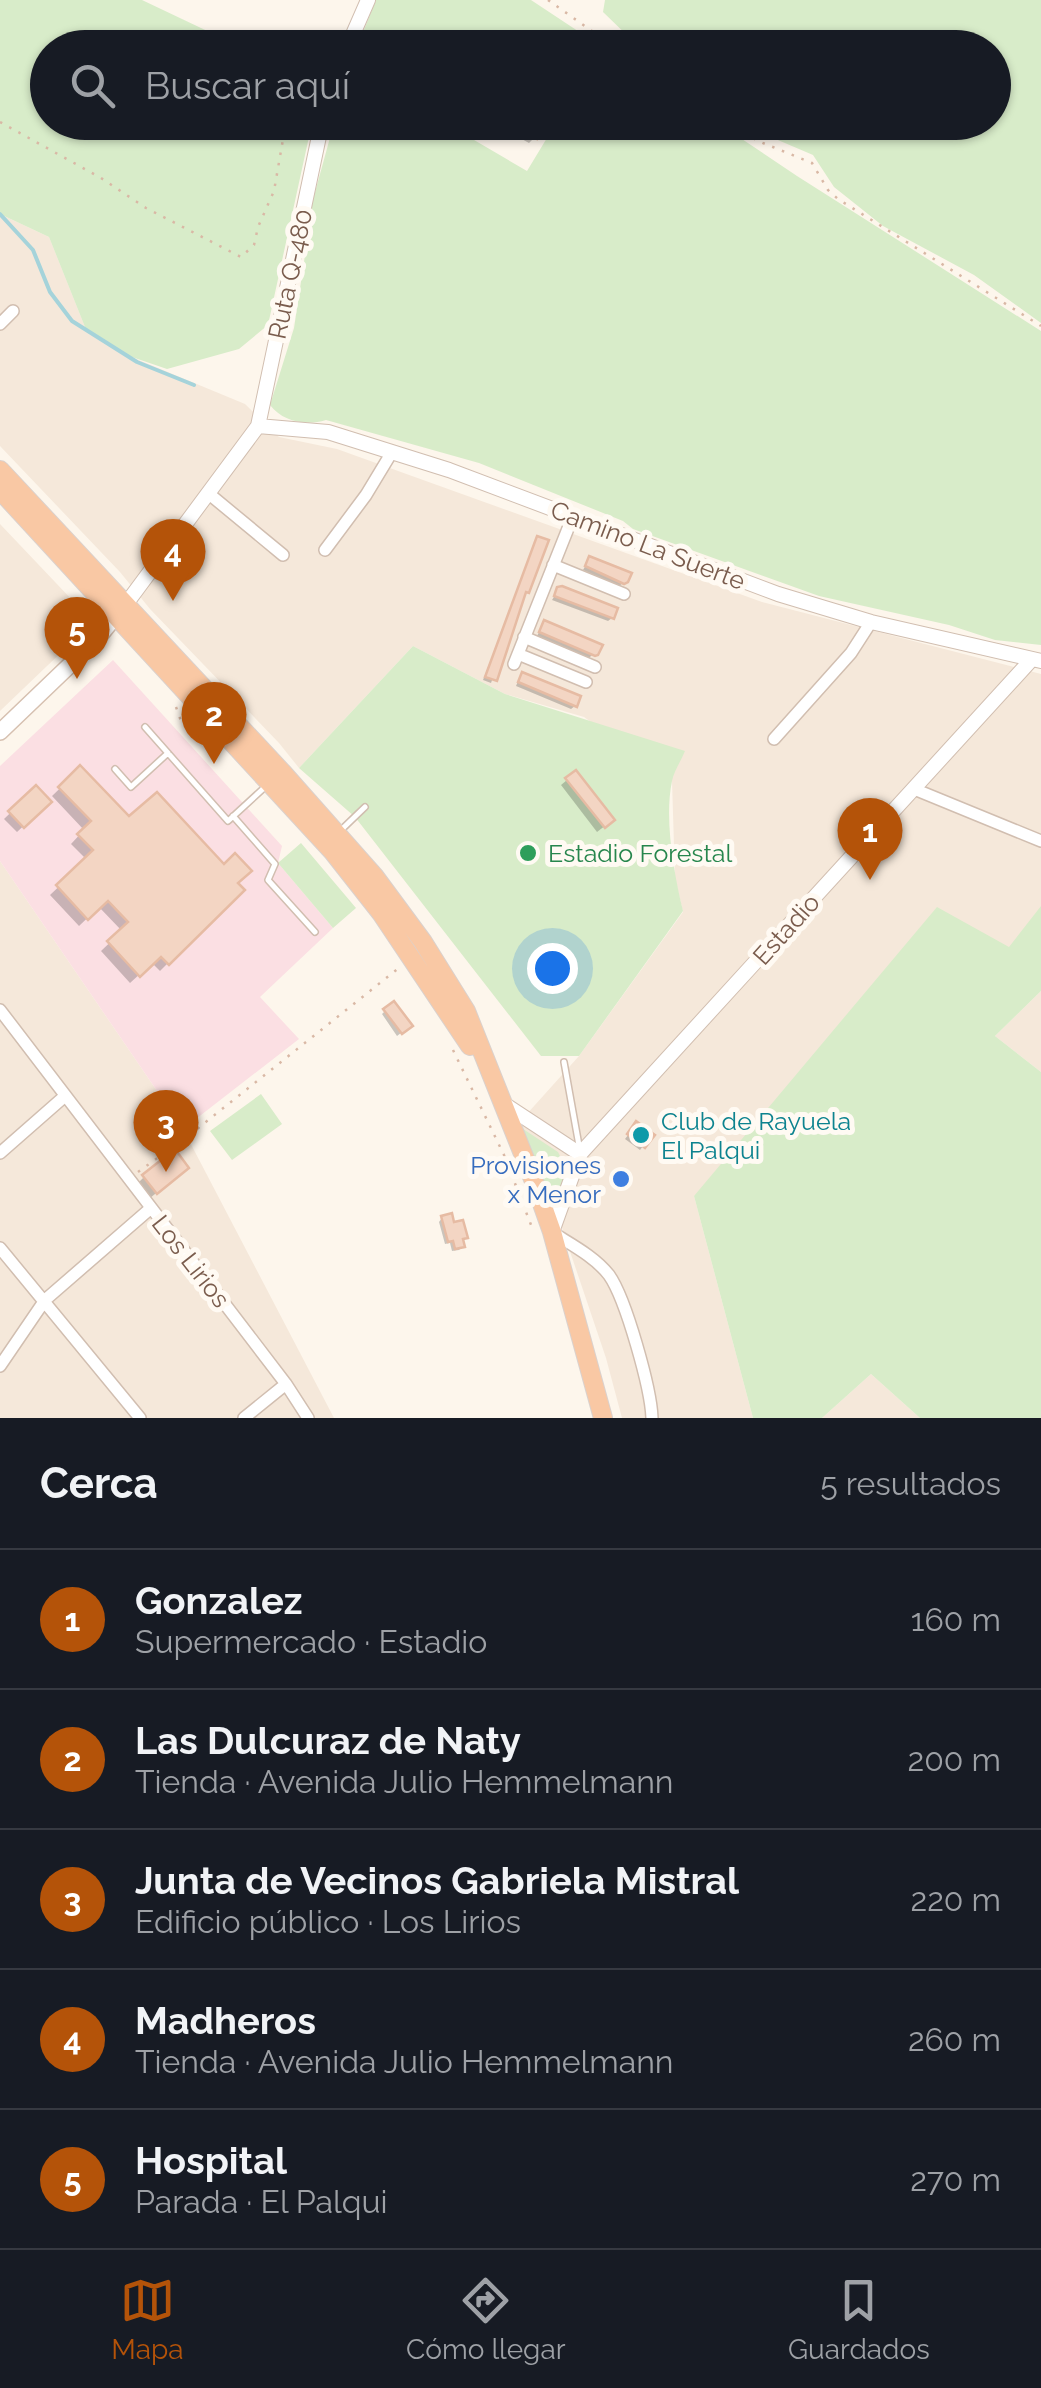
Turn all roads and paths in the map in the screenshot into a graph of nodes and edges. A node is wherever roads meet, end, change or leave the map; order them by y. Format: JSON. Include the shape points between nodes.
{"nodes":[{"id":1,"x":368,"y":0,"type":"edge"},
{"id":2,"x":548,"y":0,"type":"edge"},
{"id":3,"x":355,"y":30,"type":"edge"},
{"id":4,"x":590,"y":30,"type":"edge"},
{"id":5,"x":0,"y":122,"type":"edge"},
{"id":6,"x":30,"y":139,"type":"edge"},
{"id":7,"x":32,"y":140,"type":"edge"},
{"id":8,"x":283,"y":140,"type":"edge"},
{"id":9,"x":318,"y":140,"type":"edge"},
{"id":10,"x":761,"y":140,"type":"edge"},
{"id":11,"x":13,"y":312,"type":"dead end"},
{"id":12,"x":0,"y":324,"type":"edge"},
{"id":13,"x":1041,"y":326,"type":"edge"},
{"id":14,"x":258,"y":426,"type":"junction"},
{"id":15,"x":392,"y":452,"type":"junction"},
{"id":16,"x":0,"y":470,"type":"edge"},
{"id":17,"x":0,"y":490,"type":"edge"},
{"id":18,"x":208,"y":492,"type":"junction"},
{"id":19,"x":572,"y":516,"type":"junction"},
{"id":20,"x":325,"y":550,"type":"dead end"},
{"id":21,"x":283,"y":555,"type":"dead end"},
{"id":22,"x":553,"y":565,"type":"junction"},
{"id":23,"x":624,"y":594,"type":"dead end"},
{"id":24,"x":120,"y":610,"type":"junction"},
{"id":25,"x":871,"y":622,"type":"junction"},
{"id":26,"x":524,"y":638,"type":"junction"},
{"id":27,"x":1037,"y":660,"type":"edge"},
{"id":28,"x":595,"y":666,"type":"dead end"},
{"id":29,"x":586,"y":682,"type":"dead end"},
{"id":30,"x":176,"y":704,"type":"dead end"},
{"id":31,"x":145,"y":726,"type":"dead end"},
{"id":32,"x":0,"y":732,"type":"edge"},
{"id":33,"x":774,"y":739,"type":"dead end"},
{"id":34,"x":218,"y":750,"type":"dead end"},
{"id":35,"x":168,"y":752,"type":"junction"},
{"id":36,"x":115,"y":770,"type":"dead end"},
{"id":37,"x":276,"y":777,"type":"junction"},
{"id":38,"x":914,"y":788,"type":"junction"},
{"id":39,"x":365,"y":806,"type":"dead end"},
{"id":40,"x":233,"y":816,"type":"junction"},
{"id":41,"x":337,"y":834,"type":"junction"},
{"id":42,"x":1041,"y":841,"type":"edge"},
{"id":43,"x":315,"y":932,"type":"dead end"},
{"id":44,"x":404,"y":968,"type":"dead end"},
{"id":45,"x":0,"y":1010,"type":"edge"},
{"id":46,"x":448,"y":1042,"type":"dead end"},
{"id":47,"x":564,"y":1062,"type":"dead end"},
{"id":48,"x":489,"y":1075,"type":"junction"},
{"id":49,"x":65,"y":1096,"type":"junction"},
{"id":50,"x":501,"y":1102,"type":"junction"},
{"id":51,"x":0,"y":1153,"type":"edge"},
{"id":52,"x":580,"y":1154,"type":"junction"},
{"id":53,"x":129,"y":1179,"type":"junction"},
{"id":54,"x":151,"y":1208,"type":"junction"},
{"id":55,"x":550,"y":1228,"type":"junction"},
{"id":56,"x":0,"y":1248,"type":"edge"},
{"id":57,"x":44,"y":1300,"type":"junction"},
{"id":58,"x":0,"y":1366,"type":"edge"},
{"id":59,"x":286,"y":1384,"type":"junction"},
{"id":60,"x":140,"y":1418,"type":"edge"},
{"id":61,"x":244,"y":1418,"type":"edge"},
{"id":62,"x":308,"y":1418,"type":"edge"},
{"id":63,"x":603,"y":1418,"type":"edge"},
{"id":64,"x":652,"y":1418,"type":"edge"}],
"edges":[{"from":1,"to":3,"type":"street"},
{"from":2,"to":4,"type":"path"},
{"from":5,"to":6,"type":"path"},
{"from":7,"to":8,"type":"path","via":[[241,257],[254,245],[274,191]]},
{"from":9,"to":14,"type":"street","name":"Ruta Q-480"},
{"from":10,"to":13,"type":"path","via":[[806,160],[832,195]]},
{"from":11,"to":12,"type":"street"},
{"from":14,"to":15,"type":"street","name":"Camino La Suerte","via":[[328,432]]},
{"from":14,"to":18,"type":"street"},
{"from":15,"to":19,"type":"street","name":"Camino La Suerte"},
{"from":15,"to":20,"type":"street"},
{"from":16,"to":24,"type":"highway"},
{"from":17,"to":24,"type":"highway"},
{"from":18,"to":21,"type":"street"},
{"from":18,"to":24,"type":"street"},
{"from":19,"to":22,"type":"street"},
{"from":19,"to":25,"type":"street","name":"Camino La Suerte","via":[[686,562]]},
{"from":22,"to":23,"type":"street"},
{"from":22,"to":26,"type":"street"},
{"from":24,"to":32,"type":"main road"},
{"from":24,"to":37,"type":"highway"},
{"from":25,"to":27,"type":"street","name":"Camino La Suerte"},
{"from":25,"to":33,"type":"street"},
{"from":26,"to":28,"type":"street"},
{"from":26,"to":29,"type":"street","via":[[516,659]]},
{"from":27,"to":38,"type":"street","name":"Estadio"},
{"from":30,"to":34,"type":"path","via":[[181,721]]},
{"from":31,"to":35,"type":"lane"},
{"from":35,"to":36,"type":"lane","via":[[132,787]]},
{"from":35,"to":40,"type":"lane","via":[[228,821]]},
{"from":37,"to":40,"type":"lane"},
{"from":37,"to":41,"type":"highway"},
{"from":37,"to":48,"type":"highway","via":[[381,913]]},
{"from":38,"to":42,"type":"street"},
{"from":38,"to":52,"type":"street","name":"Estadio"},
{"from":39,"to":41,"type":"lane"},
{"from":40,"to":43,"type":"lane","via":[[274,864],[268,880]]},
{"from":41,"to":48,"type":"highway","via":[[423,942],[466,1011]]},
{"from":44,"to":53,"type":"path"},
{"from":45,"to":49,"type":"street","name":"Los Lirios"},
{"from":46,"to":55,"type":"path","via":[[533,1230]]},
{"from":47,"to":52,"type":"lane"},
{"from":48,"to":50,"type":"highway"},
{"from":49,"to":51,"type":"street"},
{"from":49,"to":53,"type":"street","name":"Los Lirios"},
{"from":50,"to":52,"type":"street"},
{"from":50,"to":55,"type":"highway"},
{"from":52,"to":55,"type":"street","name":"Estadio"},
{"from":53,"to":54,"type":"street","name":"Los Lirios"},
{"from":54,"to":57,"type":"street"},
{"from":54,"to":59,"type":"street","name":"Los Lirios"},
{"from":55,"to":63,"type":"highway"},
{"from":55,"to":64,"type":"street","via":[[616,1286],[648,1384]]},
{"from":56,"to":57,"type":"street"},
{"from":57,"to":58,"type":"street"},
{"from":57,"to":60,"type":"street"},
{"from":59,"to":61,"type":"street"},
{"from":59,"to":62,"type":"street","name":"Los Lirios"}]}
